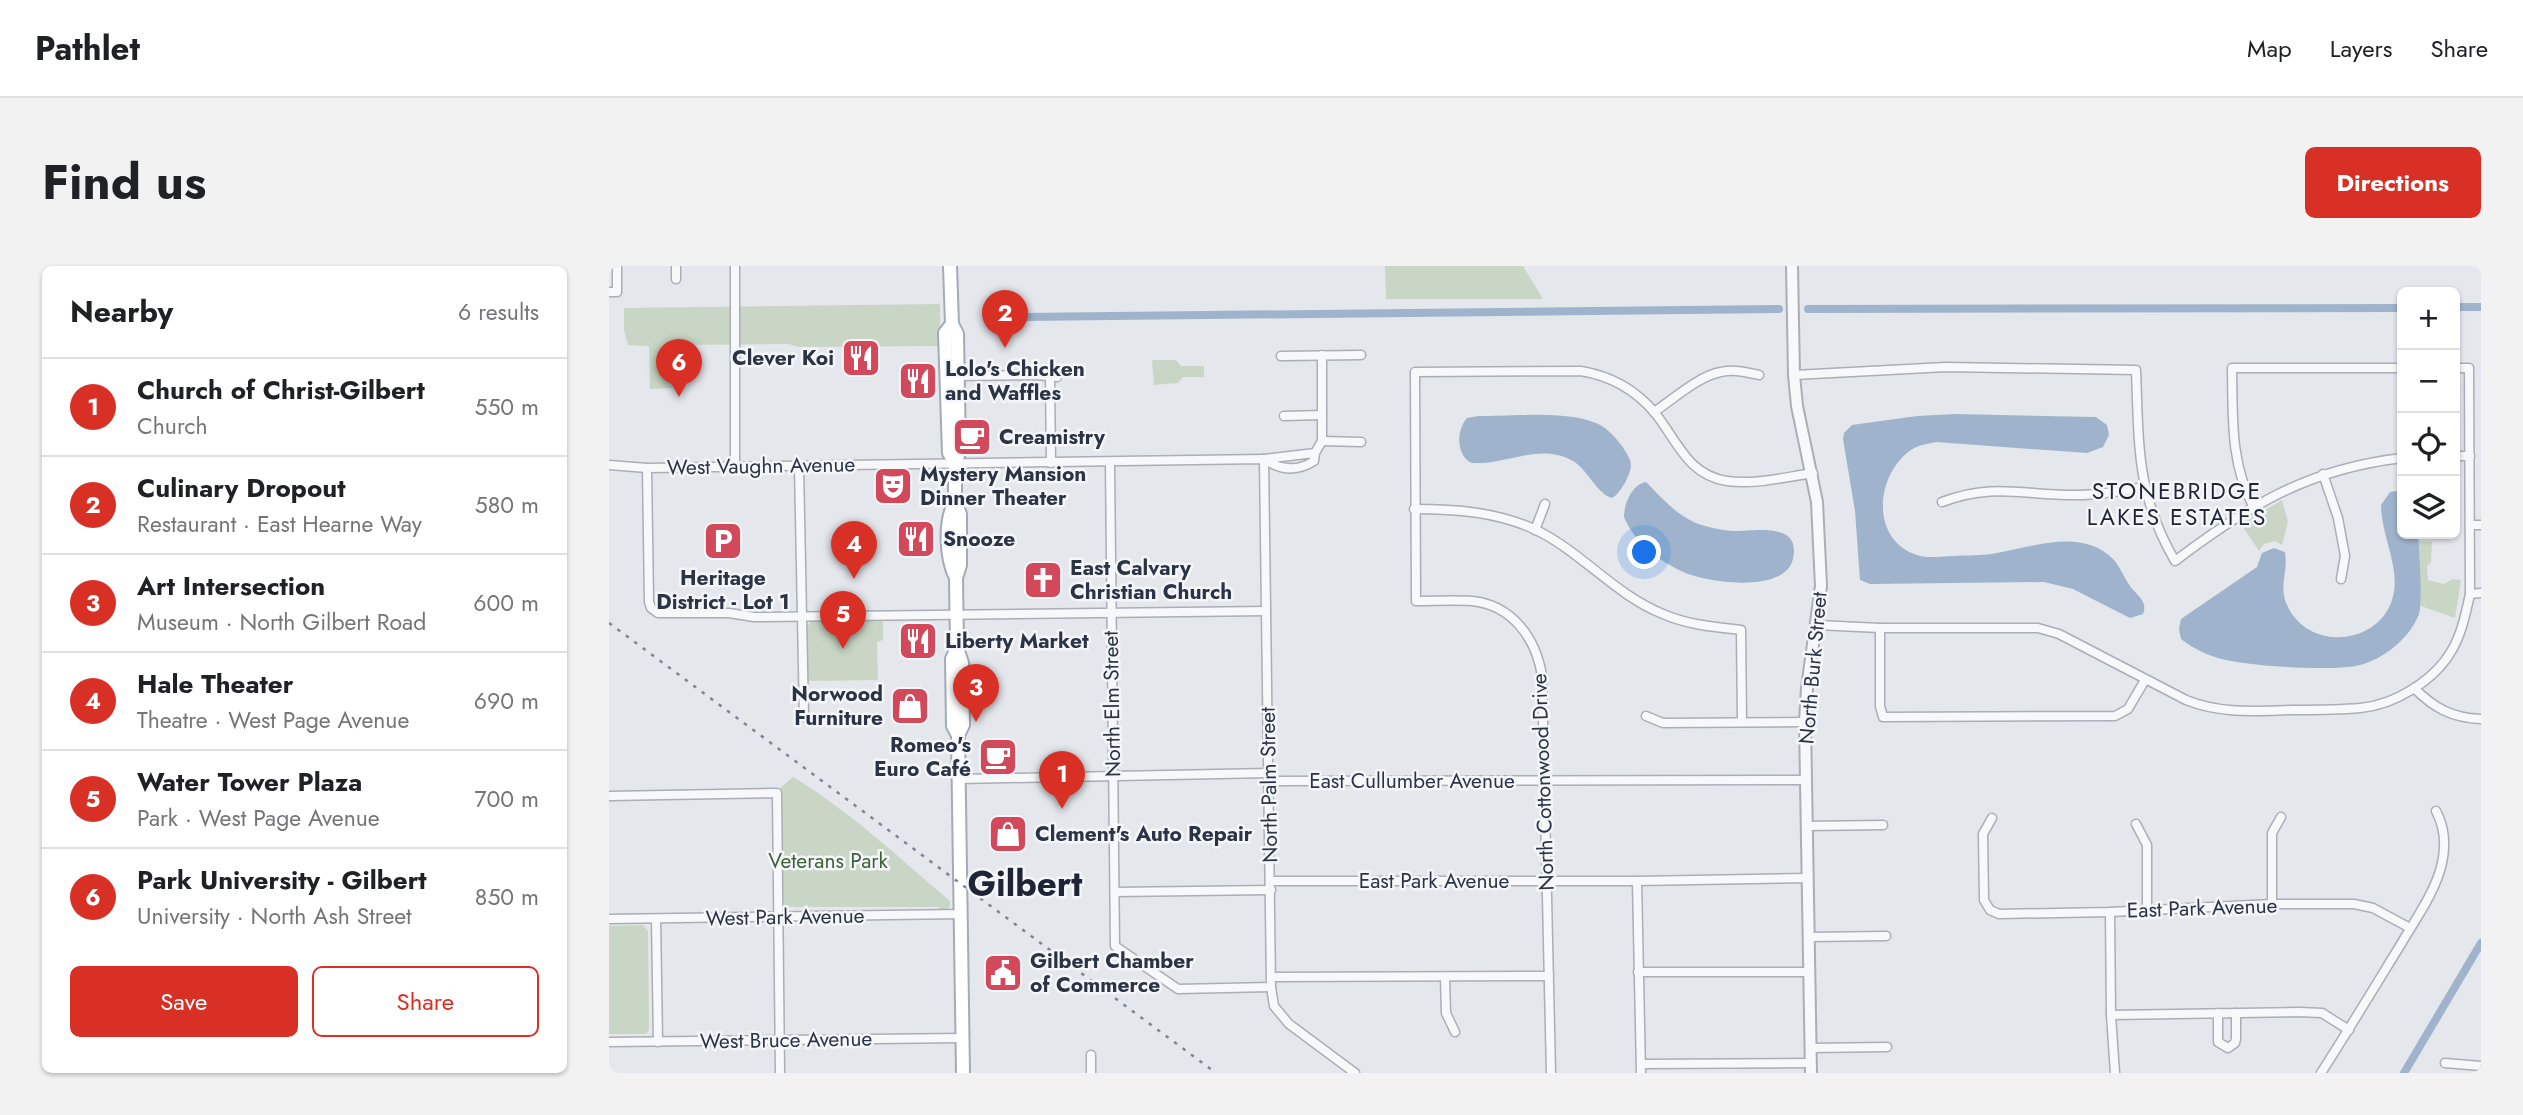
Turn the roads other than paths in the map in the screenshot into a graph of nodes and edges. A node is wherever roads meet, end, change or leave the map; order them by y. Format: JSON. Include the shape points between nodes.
{"nodes":[{"id":1,"x":617,"y":266,"type":"edge"},
{"id":2,"x":676,"y":266,"type":"edge"},
{"id":3,"x":735,"y":266,"type":"edge"},
{"id":4,"x":950,"y":266,"type":"edge"},
{"id":5,"x":1792,"y":266,"type":"edge"},
{"id":6,"x":676,"y":279,"type":"dead end"},
{"id":7,"x":613,"y":292,"type":"edge"},
{"id":8,"x":951,"y":324,"type":"junction"},
{"id":9,"x":1322,"y":355,"type":"junction"},
{"id":10,"x":1360,"y":355,"type":"dead end"},
{"id":11,"x":1281,"y":356,"type":"dead end"},
{"id":12,"x":2397,"y":368,"type":"edge"},
{"id":13,"x":2460,"y":368,"type":"edge"},
{"id":14,"x":1759,"y":375,"type":"dead end"},
{"id":15,"x":1794,"y":375,"type":"junction"},
{"id":16,"x":958,"y":376,"type":"junction"},
{"id":17,"x":1654,"y":412,"type":"junction"},
{"id":18,"x":1322,"y":415,"type":"junction"},
{"id":19,"x":1284,"y":416,"type":"dead end"},
{"id":20,"x":1322,"y":441,"type":"junction"},
{"id":21,"x":1361,"y":442,"type":"dead end"},
{"id":22,"x":2460,"y":456,"type":"edge"},
{"id":23,"x":2470,"y":456,"type":"junction"},
{"id":24,"x":1264,"y":459,"type":"junction"},
{"id":25,"x":2397,"y":459,"type":"edge"},
{"id":26,"x":1109,"y":463,"type":"junction"},
{"id":27,"x":955,"y":464,"type":"junction"},
{"id":28,"x":1051,"y":464,"type":"junction"},
{"id":29,"x":609,"y":465,"type":"edge"},
{"id":30,"x":799,"y":466,"type":"junction"},
{"id":31,"x":736,"y":467,"type":"junction"},
{"id":32,"x":647,"y":468,"type":"junction"},
{"id":33,"x":1813,"y":473,"type":"junction"},
{"id":34,"x":2323,"y":474,"type":"junction"},
{"id":35,"x":2144,"y":487,"type":"junction"},
{"id":36,"x":1942,"y":502,"type":"dead end"},
{"id":37,"x":1545,"y":504,"type":"dead end"},
{"id":38,"x":2253,"y":506,"type":"junction"},
{"id":39,"x":1415,"y":509,"type":"junction"},
{"id":40,"x":2470,"y":525,"type":"junction"},
{"id":41,"x":2481,"y":525,"type":"edge"},
{"id":42,"x":1535,"y":530,"type":"junction"},
{"id":43,"x":2341,"y":579,"type":"dead end"},
{"id":44,"x":2481,"y":593,"type":"edge"},
{"id":45,"x":2470,"y":594,"type":"junction"},
{"id":46,"x":1266,"y":611,"type":"junction"},
{"id":47,"x":1111,"y":612,"type":"junction"},
{"id":48,"x":957,"y":614,"type":"junction"},
{"id":49,"x":802,"y":616,"type":"junction"},
{"id":50,"x":1817,"y":625,"type":"junction"},
{"id":51,"x":1880,"y":628,"type":"junction"},
{"id":52,"x":2145,"y":680,"type":"junction"},
{"id":53,"x":2414,"y":688,"type":"junction"},
{"id":54,"x":1646,"y":716,"type":"dead end"},
{"id":55,"x":804,"y":717,"type":"dead end"},
{"id":56,"x":2481,"y":719,"type":"edge"},
{"id":57,"x":1742,"y":722,"type":"junction"},
{"id":58,"x":1805,"y":722,"type":"junction"},
{"id":59,"x":1113,"y":776,"type":"junction"},
{"id":60,"x":1269,"y":777,"type":"junction"},
{"id":61,"x":959,"y":779,"type":"junction"},
{"id":62,"x":1806,"y":780,"type":"junction"},
{"id":63,"x":1544,"y":781,"type":"junction"},
{"id":64,"x":609,"y":796,"type":"edge"},
{"id":65,"x":2436,"y":811,"type":"dead end"},
{"id":66,"x":2281,"y":817,"type":"dead end"},
{"id":67,"x":1991,"y":818,"type":"dead end"},
{"id":68,"x":2136,"y":824,"type":"dead end"},
{"id":69,"x":1883,"y":825,"type":"dead end"},
{"id":70,"x":1807,"y":826,"type":"junction"},
{"id":71,"x":1808,"y":878,"type":"junction"},
{"id":72,"x":1546,"y":881,"type":"junction"},
{"id":73,"x":1637,"y":881,"type":"junction"},
{"id":74,"x":1271,"y":885,"type":"junction"},
{"id":75,"x":1115,"y":892,"type":"junction"},
{"id":76,"x":2272,"y":904,"type":"junction"},
{"id":77,"x":2147,"y":909,"type":"junction"},
{"id":78,"x":2110,"y":912,"type":"junction"},
{"id":79,"x":961,"y":914,"type":"junction"},
{"id":80,"x":778,"y":917,"type":"junction"},
{"id":81,"x":609,"y":919,"type":"edge"},
{"id":82,"x":656,"y":919,"type":"junction"},
{"id":83,"x":2410,"y":928,"type":"junction"},
{"id":84,"x":1809,"y":936,"type":"junction"},
{"id":85,"x":1887,"y":936,"type":"dead end"},
{"id":86,"x":1638,"y":972,"type":"junction"},
{"id":87,"x":1809,"y":972,"type":"junction"},
{"id":88,"x":1549,"y":976,"type":"junction"},
{"id":89,"x":1445,"y":977,"type":"junction"},
{"id":90,"x":1271,"y":982,"type":"junction"},
{"id":91,"x":2218,"y":1013,"type":"junction"},
{"id":92,"x":2236,"y":1013,"type":"junction"},
{"id":93,"x":2111,"y":1015,"type":"junction"},
{"id":94,"x":2349,"y":1030,"type":"junction"},
{"id":95,"x":1455,"y":1032,"type":"dead end"},
{"id":96,"x":962,"y":1038,"type":"junction"},
{"id":97,"x":780,"y":1041,"type":"junction"},
{"id":98,"x":609,"y":1042,"type":"edge"},
{"id":99,"x":658,"y":1042,"type":"junction"},
{"id":100,"x":1887,"y":1047,"type":"dead end"},
{"id":101,"x":1811,"y":1048,"type":"junction"},
{"id":102,"x":1091,"y":1055,"type":"dead end"},
{"id":103,"x":2445,"y":1063,"type":"dead end"},
{"id":104,"x":2481,"y":1066,"type":"edge"},
{"id":105,"x":1811,"y":1068,"type":"edge"},
{"id":106,"x":1641,"y":1069,"type":"edge"},
{"id":107,"x":780,"y":1073,"type":"edge"},
{"id":108,"x":963,"y":1073,"type":"edge"},
{"id":109,"x":1091,"y":1073,"type":"edge"},
{"id":110,"x":1355,"y":1073,"type":"edge"},
{"id":111,"x":1551,"y":1073,"type":"edge"},
{"id":112,"x":2115,"y":1073,"type":"edge"},
{"id":113,"x":2321,"y":1073,"type":"edge"}],
"edges":[{"from":1,"to":7,"type":"street"},
{"from":2,"to":6,"type":"street"},
{"from":3,"to":31,"type":"street"},
{"from":4,"to":8,"type":"main road"},
{"from":5,"to":15,"type":"street","name":"North Burk Street"},
{"from":8,"to":16,"type":"main road","via":[[957,334]]},
{"from":8,"to":27,"type":"main road","via":[[945,334],[949,453]]},
{"from":9,"to":10,"type":"street"},
{"from":9,"to":11,"type":"street"},
{"from":9,"to":18,"type":"street"},
{"from":12,"to":38,"type":"street","via":[[2232,368],[2233,443],[2243,488]]},
{"from":13,"to":23,"type":"street","via":[[2469,368]]},
{"from":14,"to":17,"type":"street","via":[[1718,372]]},
{"from":15,"to":33,"type":"street","name":"North Burk Street"},
{"from":15,"to":35,"type":"street","via":[[1946,367],[2136,370]]},
{"from":16,"to":27,"type":"main road","via":[[960,453]]},
{"from":16,"to":28,"type":"street","via":[[1053,378]]},
{"from":17,"to":33,"type":"street","via":[[1690,464],[1706,474],[1742,482]]},
{"from":17,"to":39,"type":"street","name":"North Cottonwood Drive","via":[[1615,380],[1581,371],[1415,372]]},
{"from":18,"to":19,"type":"street"},
{"from":18,"to":20,"type":"street"},
{"from":20,"to":21,"type":"street"},
{"from":20,"to":24,"type":"street","name":"West Vaughn Avenue","via":[[1315,453]]},
{"from":22,"to":23,"type":"street"},
{"from":23,"to":40,"type":"street"},
{"from":24,"to":26,"type":"street","name":"West Vaughn Avenue"},
{"from":24,"to":46,"type":"street","name":"North Palm Street"},
{"from":25,"to":34,"type":"street"},
{"from":26,"to":28,"type":"street","name":"West Vaughn Avenue"},
{"from":26,"to":47,"type":"street","name":"North Elm Street"},
{"from":27,"to":28,"type":"street","name":"West Vaughn Avenue"},
{"from":27,"to":30,"type":"street","name":"West Vaughn Avenue"},
{"from":27,"to":48,"type":"main road","via":[[955,502],[949,513]]},
{"from":29,"to":32,"type":"street","name":"West Vaughn Avenue"},
{"from":30,"to":31,"type":"street","name":"West Vaughn Avenue"},
{"from":30,"to":49,"type":"street"},
{"from":31,"to":32,"type":"street","name":"West Vaughn Avenue"},
{"from":32,"to":49,"type":"street","via":[[651,608],[658,613]]},
{"from":33,"to":50,"type":"street","name":"North Burk Street","via":[[1821,573]]},
{"from":34,"to":38,"type":"street"},
{"from":34,"to":43,"type":"street","via":[[2345,556]]},
{"from":35,"to":36,"type":"street","via":[[2077,495],[2001,490]]},
{"from":35,"to":38,"type":"street","via":[[2175,561]]},
{"from":37,"to":42,"type":"street"},
{"from":39,"to":42,"type":"street","via":[[1475,512]]},
{"from":39,"to":63,"type":"street","name":"North Cottonwood Drive","via":[[1416,601],[1473,601],[1493,606],[1524,631],[1536,649],[1542,676]]},
{"from":40,"to":41,"type":"street"},
{"from":40,"to":45,"type":"street"},
{"from":42,"to":57,"type":"street","via":[[1662,614],[1687,623],[1741,630]]},
{"from":44,"to":45,"type":"street"},
{"from":45,"to":53,"type":"street","via":[[2452,650]]},
{"from":46,"to":47,"type":"street"},
{"from":46,"to":60,"type":"street","name":"North Palm Street"},
{"from":47,"to":48,"type":"street"},
{"from":47,"to":59,"type":"street","name":"North Elm Street"},
{"from":48,"to":49,"type":"street"},
{"from":48,"to":61,"type":"main road","via":[[957,648],[951,659]]},
{"from":49,"to":55,"type":"street"},
{"from":50,"to":51,"type":"street"},
{"from":50,"to":58,"type":"street","name":"North Burk Street"},
{"from":51,"to":52,"type":"street","via":[[2038,628],[2059,634]]},
{"from":51,"to":52,"type":"street","via":[[1883,717],[2115,716],[2128,709]]},
{"from":52,"to":53,"type":"street","via":[[2206,708],[2228,712],[2362,708],[2388,702]]},
{"from":53,"to":56,"type":"street","via":[[2442,711]]},
{"from":54,"to":57,"type":"street","via":[[1663,723]]},
{"from":57,"to":58,"type":"street"},
{"from":58,"to":62,"type":"street","name":"North Burk Street"},
{"from":59,"to":60,"type":"street","name":"East Cullumber Avenue"},
{"from":59,"to":61,"type":"street","name":"East Cullumber Avenue"},
{"from":59,"to":75,"type":"street","name":"North Elm Street"},
{"from":60,"to":63,"type":"street","name":"East Cullumber Avenue"},
{"from":60,"to":74,"type":"street","name":"North Palm Street"},
{"from":61,"to":79,"type":"main road"},
{"from":62,"to":63,"type":"street","name":"East Cullumber Avenue"},
{"from":62,"to":70,"type":"street","name":"North Burk Street"},
{"from":63,"to":72,"type":"street","name":"North Cottonwood Drive"},
{"from":64,"to":80,"type":"street","via":[[777,793]]},
{"from":65,"to":83,"type":"street","via":[[2443,823],[2442,862]]},
{"from":66,"to":76,"type":"street","via":[[2272,833]]},
{"from":67,"to":78,"type":"street","name":"East Park Avenue","via":[[1983,834],[1984,900],[1990,910],[1999,914]]},
{"from":68,"to":77,"type":"street","via":[[2147,845]]},
{"from":69,"to":70,"type":"street"},
{"from":70,"to":71,"type":"street","name":"North Burk Street"},
{"from":71,"to":73,"type":"street","name":"East Park Avenue"},
{"from":71,"to":84,"type":"street","name":"North Burk Street"},
{"from":72,"to":73,"type":"street","name":"East Park Avenue"},
{"from":72,"to":74,"type":"street","name":"East Park Avenue"},
{"from":72,"to":88,"type":"street","name":"North Cottonwood Drive"},
{"from":73,"to":86,"type":"street"},
{"from":74,"to":75,"type":"street","name":"East Park Avenue"},
{"from":74,"to":90,"type":"street","name":"North Palm Street"},
{"from":75,"to":90,"type":"street","name":"North Elm Street","via":[[1115,946],[1178,989]]},
{"from":76,"to":77,"type":"street","name":"East Park Avenue"},
{"from":76,"to":83,"type":"street","name":"East Park Avenue","via":[[2364,905]]},
{"from":77,"to":78,"type":"street","name":"East Park Avenue"},
{"from":78,"to":93,"type":"street"},
{"from":79,"to":80,"type":"street","name":"West Park Avenue"},
{"from":79,"to":96,"type":"main road"},
{"from":80,"to":82,"type":"street","name":"West Park Avenue"},
{"from":80,"to":97,"type":"street"},
{"from":81,"to":82,"type":"street","name":"West Park Avenue"},
{"from":82,"to":99,"type":"street"},
{"from":83,"to":94,"type":"street"},
{"from":84,"to":85,"type":"street"},
{"from":84,"to":87,"type":"street","name":"North Burk Street"},
{"from":86,"to":87,"type":"street"},
{"from":86,"to":106,"type":"street"},
{"from":87,"to":101,"type":"street","name":"North Burk Street"},
{"from":88,"to":89,"type":"street"},
{"from":88,"to":111,"type":"street","name":"North Cottonwood Drive"},
{"from":89,"to":90,"type":"street"},
{"from":89,"to":95,"type":"street","via":[[1446,1013]]},
{"from":90,"to":110,"type":"street","name":"North Palm Street","via":[[1274,1006],[1289,1024]]},
{"from":91,"to":92,"type":"street"},
{"from":91,"to":92,"type":"street","via":[[2218,1042],[2228,1048],[2236,1039]]},
{"from":91,"to":93,"type":"street"},
{"from":92,"to":94,"type":"street","via":[[2322,1013]]},
{"from":93,"to":112,"type":"street"},
{"from":94,"to":113,"type":"street"},
{"from":96,"to":97,"type":"street","name":"West Bruce Avenue"},
{"from":96,"to":108,"type":"main road"},
{"from":97,"to":99,"type":"street","name":"West Bruce Avenue"},
{"from":97,"to":107,"type":"street"},
{"from":98,"to":99,"type":"street","name":"West Bruce Avenue"},
{"from":100,"to":101,"type":"street"},
{"from":101,"to":105,"type":"street","name":"North Burk Street"},
{"from":102,"to":109,"type":"street"},
{"from":103,"to":104,"type":"street"},
{"from":105,"to":106,"type":"street"}]}
